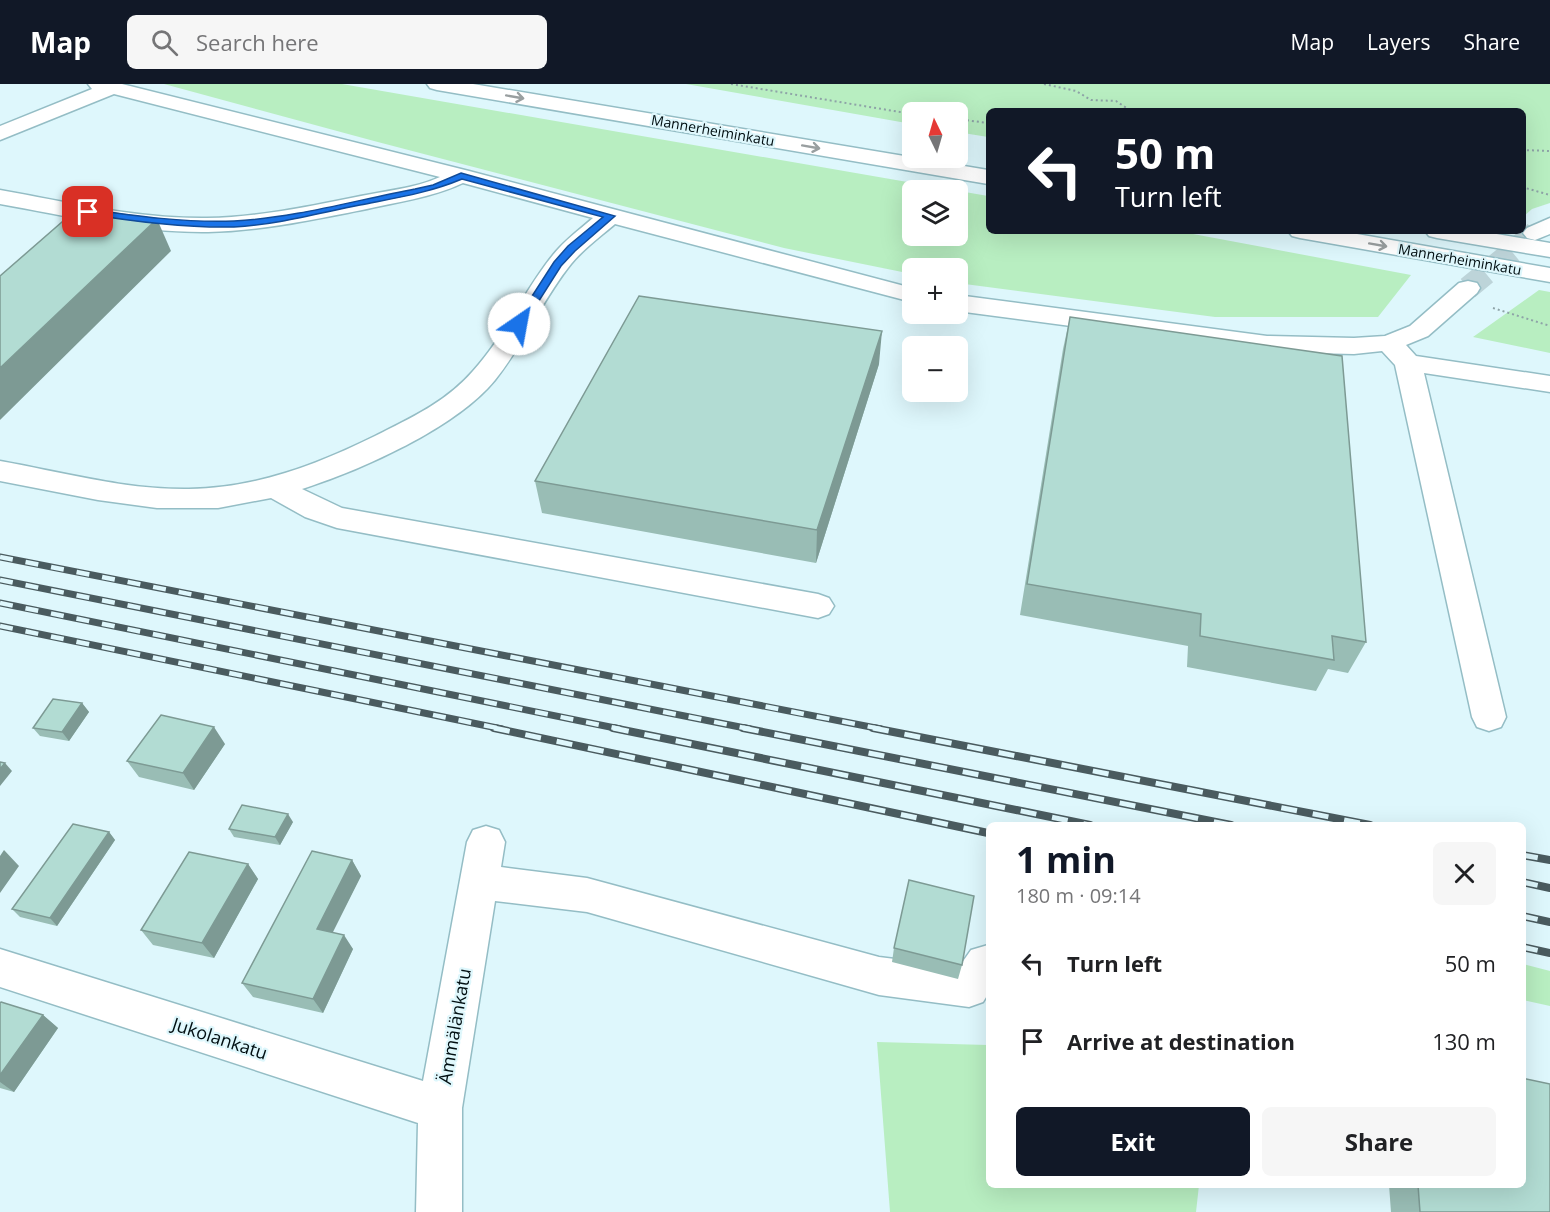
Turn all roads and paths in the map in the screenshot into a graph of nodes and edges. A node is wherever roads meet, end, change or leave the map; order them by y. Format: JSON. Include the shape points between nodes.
{"nodes":[{"id":1,"x":437,"y":84,"type":"edge"},
{"id":2,"x":548,"y":84,"type":"edge"},
{"id":3,"x":730,"y":84,"type":"edge"},
{"id":4,"x":1044,"y":84,"type":"edge"},
{"id":5,"x":104,"y":86,"type":"edge"},
{"id":6,"x":1126,"y":108,"type":"edge"},
{"id":7,"x":902,"y":112,"type":"edge"},
{"id":8,"x":968,"y":120,"type":"edge"},
{"id":9,"x":986,"y":123,"type":"edge"},
{"id":10,"x":0,"y":134,"type":"edge"},
{"id":11,"x":902,"y":143,"type":"edge"},
{"id":12,"x":1526,"y":150,"type":"edge"},
{"id":13,"x":1550,"y":152,"type":"edge"},
{"id":14,"x":968,"y":154,"type":"edge"},
{"id":15,"x":986,"y":158,"type":"edge"},
{"id":16,"x":461,"y":176,"type":"junction"},
{"id":17,"x":986,"y":177,"type":"edge"},
{"id":18,"x":1526,"y":188,"type":"edge"},
{"id":19,"x":1550,"y":195,"type":"edge"},
{"id":20,"x":0,"y":197,"type":"edge"},
{"id":21,"x":610,"y":216,"type":"junction"},
{"id":22,"x":1317,"y":234,"type":"edge"},
{"id":23,"x":1502,"y":234,"type":"tunnel mouth"},
{"id":24,"x":1545,"y":236,"type":"edge"},
{"id":25,"x":1550,"y":275,"type":"edge"},
{"id":26,"x":1468,"y":288,"type":"tunnel mouth"},
{"id":27,"x":902,"y":292,"type":"edge"},
{"id":28,"x":1498,"y":302,"type":"dead end"},
{"id":29,"x":968,"y":304,"type":"edge"},
{"id":30,"x":1550,"y":326,"type":"edge"},
{"id":31,"x":1398,"y":353,"type":"junction"},
{"id":32,"x":1550,"y":384,"type":"edge"},
{"id":33,"x":0,"y":471,"type":"edge"},
{"id":34,"x":276,"y":488,"type":"junction"},
{"id":35,"x":818,"y":606,"type":"dead end"},
{"id":36,"x":1489,"y":717,"type":"dead end"},
{"id":37,"x":486,"y":842,"type":"dead end"},
{"id":38,"x":479,"y":882,"type":"junction"},
{"id":39,"x":986,"y":963,"type":"edge"},
{"id":40,"x":0,"y":968,"type":"edge"},
{"id":41,"x":440,"y":1108,"type":"junction"},
{"id":42,"x":440,"y":1212,"type":"edge"}],
"edges":[{"from":1,"to":17,"type":"main road","name":"Mannerheiminkatu","one_way":true},
{"from":2,"to":11,"type":"main road","name":"Mannerheiminkatu"},
{"from":3,"to":7,"type":"path"},
{"from":4,"to":6,"type":"path","via":[[1076,91],[1091,100],[1116,101]]},
{"from":5,"to":10,"type":"main road"},
{"from":5,"to":16,"type":"main road"},
{"from":8,"to":9,"type":"path"},
{"from":12,"to":13,"type":"path"},
{"from":14,"to":15,"type":"main road"},
{"from":16,"to":20,"type":"main road","via":[[415,192],[234,224],[133,219]]},
{"from":16,"to":21,"type":"main road"},
{"from":18,"to":19,"type":"path"},
{"from":21,"to":27,"type":"main road"},
{"from":21,"to":34,"type":"main road","via":[[558,264],[471,391],[442,412],[356,458]]},
{"from":22,"to":25,"type":"main road","name":"Mannerheiminkatu","one_way":true},
{"from":23,"to":24,"type":"main road","name":"Mannerheiminkatu"},
{"from":26,"to":31,"type":"main road"},
{"from":28,"to":30,"type":"path","via":[[1491,308]]},
{"from":29,"to":31,"type":"main road","via":[[1267,344],[1353,346]]},
{"from":31,"to":32,"type":"main road"},
{"from":31,"to":36,"type":"main road"},
{"from":33,"to":34,"type":"main road","via":[[157,498],[200,499]]},
{"from":34,"to":35,"type":"main road","via":[[337,518]]},
{"from":37,"to":38,"type":"main road","name":"Ämmälänkatu"},
{"from":38,"to":39,"type":"main road","via":[[587,895],[879,976],[969,988]]},
{"from":38,"to":41,"type":"main road","name":"Ämmälänkatu"},
{"from":40,"to":41,"type":"main road","name":"Jukolankatu"},
{"from":41,"to":42,"type":"main road","name":"Ämmälänkatu"}]}
